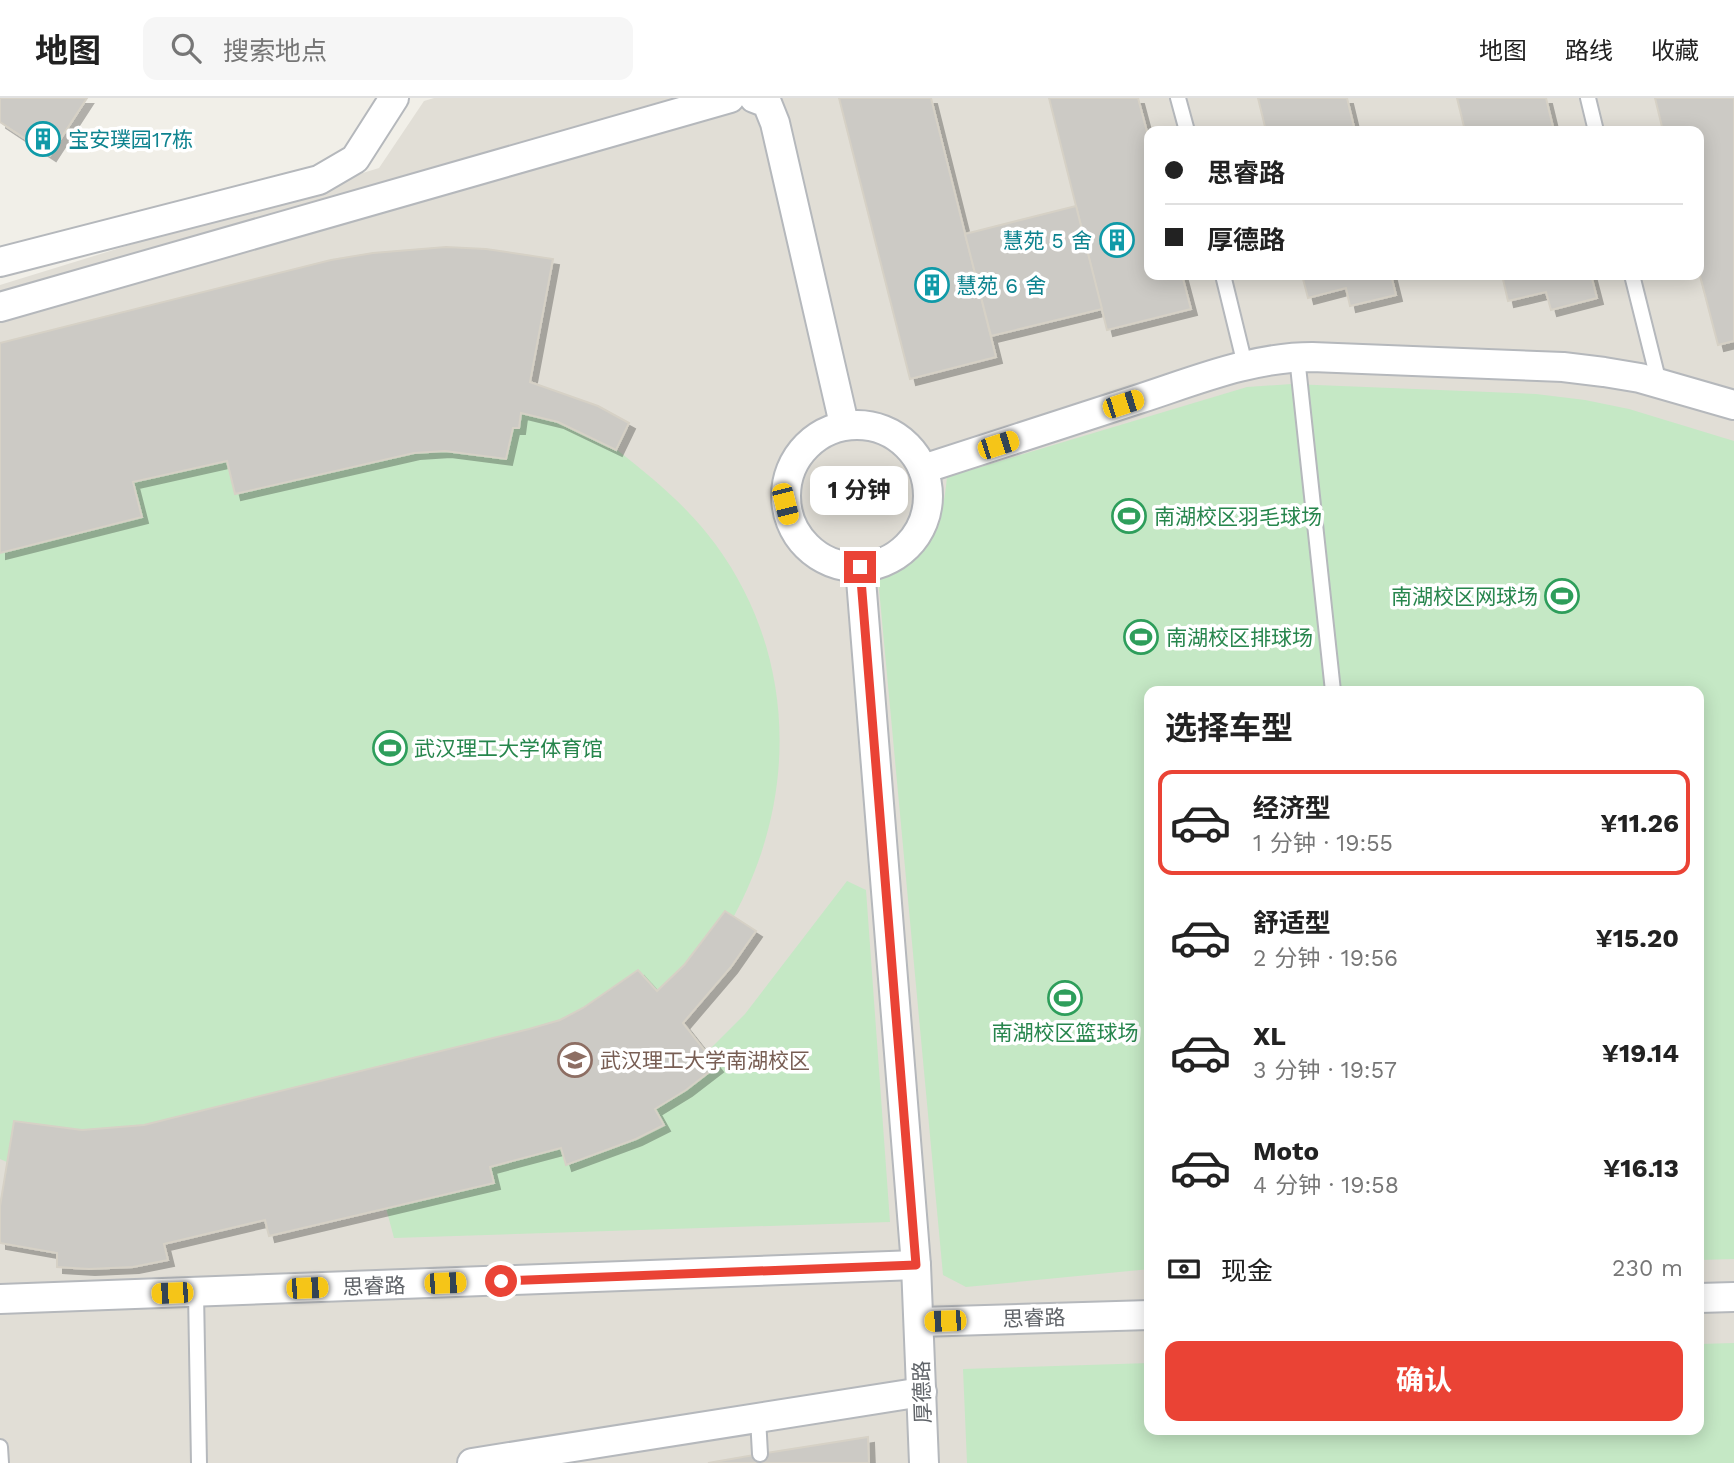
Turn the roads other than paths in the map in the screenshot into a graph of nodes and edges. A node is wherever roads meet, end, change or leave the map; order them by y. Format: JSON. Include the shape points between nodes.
{"nodes":[{"id":1,"x":394,"y":98,"type":"edge"},
{"id":2,"x":730,"y":98,"type":"edge"},
{"id":3,"x":1178,"y":98,"type":"edge"},
{"id":4,"x":1588,"y":98,"type":"edge"},
{"id":5,"x":763,"y":100,"type":"edge"},
{"id":6,"x":1186,"y":126,"type":"edge"},
{"id":7,"x":1595,"y":126,"type":"edge"},
{"id":8,"x":0,"y":262,"type":"edge"},
{"id":9,"x":1224,"y":280,"type":"edge"},
{"id":10,"x":1633,"y":280,"type":"edge"},
{"id":11,"x":0,"y":307,"type":"edge"},
{"id":12,"x":1297,"y":357,"type":"junction"},
{"id":13,"x":1245,"y":365,"type":"junction"},
{"id":14,"x":1659,"y":383,"type":"junction"},
{"id":15,"x":1734,"y":405,"type":"edge"},
{"id":16,"x":845,"y":424,"type":"junction"},
{"id":17,"x":923,"y":469,"type":"junction"},
{"id":18,"x":860,"y":567,"type":"junction"},
{"id":19,"x":1332,"y":686,"type":"edge"},
{"id":20,"x":916,"y":1265,"type":"junction"},
{"id":21,"x":197,"y":1292,"type":"junction"},
{"id":22,"x":1734,"y":1297,"type":"edge"},
{"id":23,"x":1704,"y":1298,"type":"edge"},
{"id":24,"x":0,"y":1299,"type":"edge"},
{"id":25,"x":1144,"y":1315,"type":"edge"},
{"id":26,"x":919,"y":1322,"type":"junction"},
{"id":27,"x":922,"y":1392,"type":"junction"},
{"id":28,"x":758,"y":1418,"type":"junction"},
{"id":29,"x":0,"y":1447,"type":"edge"},
{"id":30,"x":760,"y":1454,"type":"dead end"},
{"id":31,"x":1,"y":1463,"type":"edge"},
{"id":32,"x":199,"y":1463,"type":"edge"},
{"id":33,"x":472,"y":1463,"type":"edge"},
{"id":34,"x":924,"y":1463,"type":"edge"}],
"edges":[{"from":1,"to":8,"type":"street","via":[[355,159],[319,180]]},
{"from":2,"to":11,"type":"street"},
{"from":3,"to":6,"type":"lane"},
{"from":4,"to":7,"type":"lane"},
{"from":5,"to":16,"type":"street","via":[[775,123]]},
{"from":9,"to":13,"type":"lane"},
{"from":10,"to":14,"type":"lane"},
{"from":12,"to":13,"type":"street"},
{"from":12,"to":14,"type":"street","via":[[1563,367]]},
{"from":12,"to":19,"type":"lane"},
{"from":13,"to":17,"type":"street"},
{"from":14,"to":15,"type":"street"},
{"from":16,"to":17,"type":"street","via":[[876,426],[892,433],[905,442]]},
{"from":16,"to":18,"type":"street","via":[[812,439],[800,452],[790,468],[785,504],[798,537],[810,550],[842,566]]},
{"from":17,"to":18,"type":"street","via":[[928,503],[917,535],[893,558]]},
{"from":18,"to":20,"type":"street","name":"厚德路"},
{"from":20,"to":21,"type":"street","name":"思睿路"},
{"from":20,"to":26,"type":"street","name":"厚德路"},
{"from":21,"to":24,"type":"street","name":"思睿路"},
{"from":21,"to":32,"type":"lane"},
{"from":22,"to":23,"type":"street"},
{"from":25,"to":26,"type":"street","name":"思睿路"},
{"from":26,"to":27,"type":"street","name":"厚德路"},
{"from":27,"to":28,"type":"street"},
{"from":27,"to":34,"type":"street","name":"厚德路"},
{"from":28,"to":30,"type":"lane"},
{"from":28,"to":33,"type":"street"},
{"from":29,"to":31,"type":"lane"}]}
